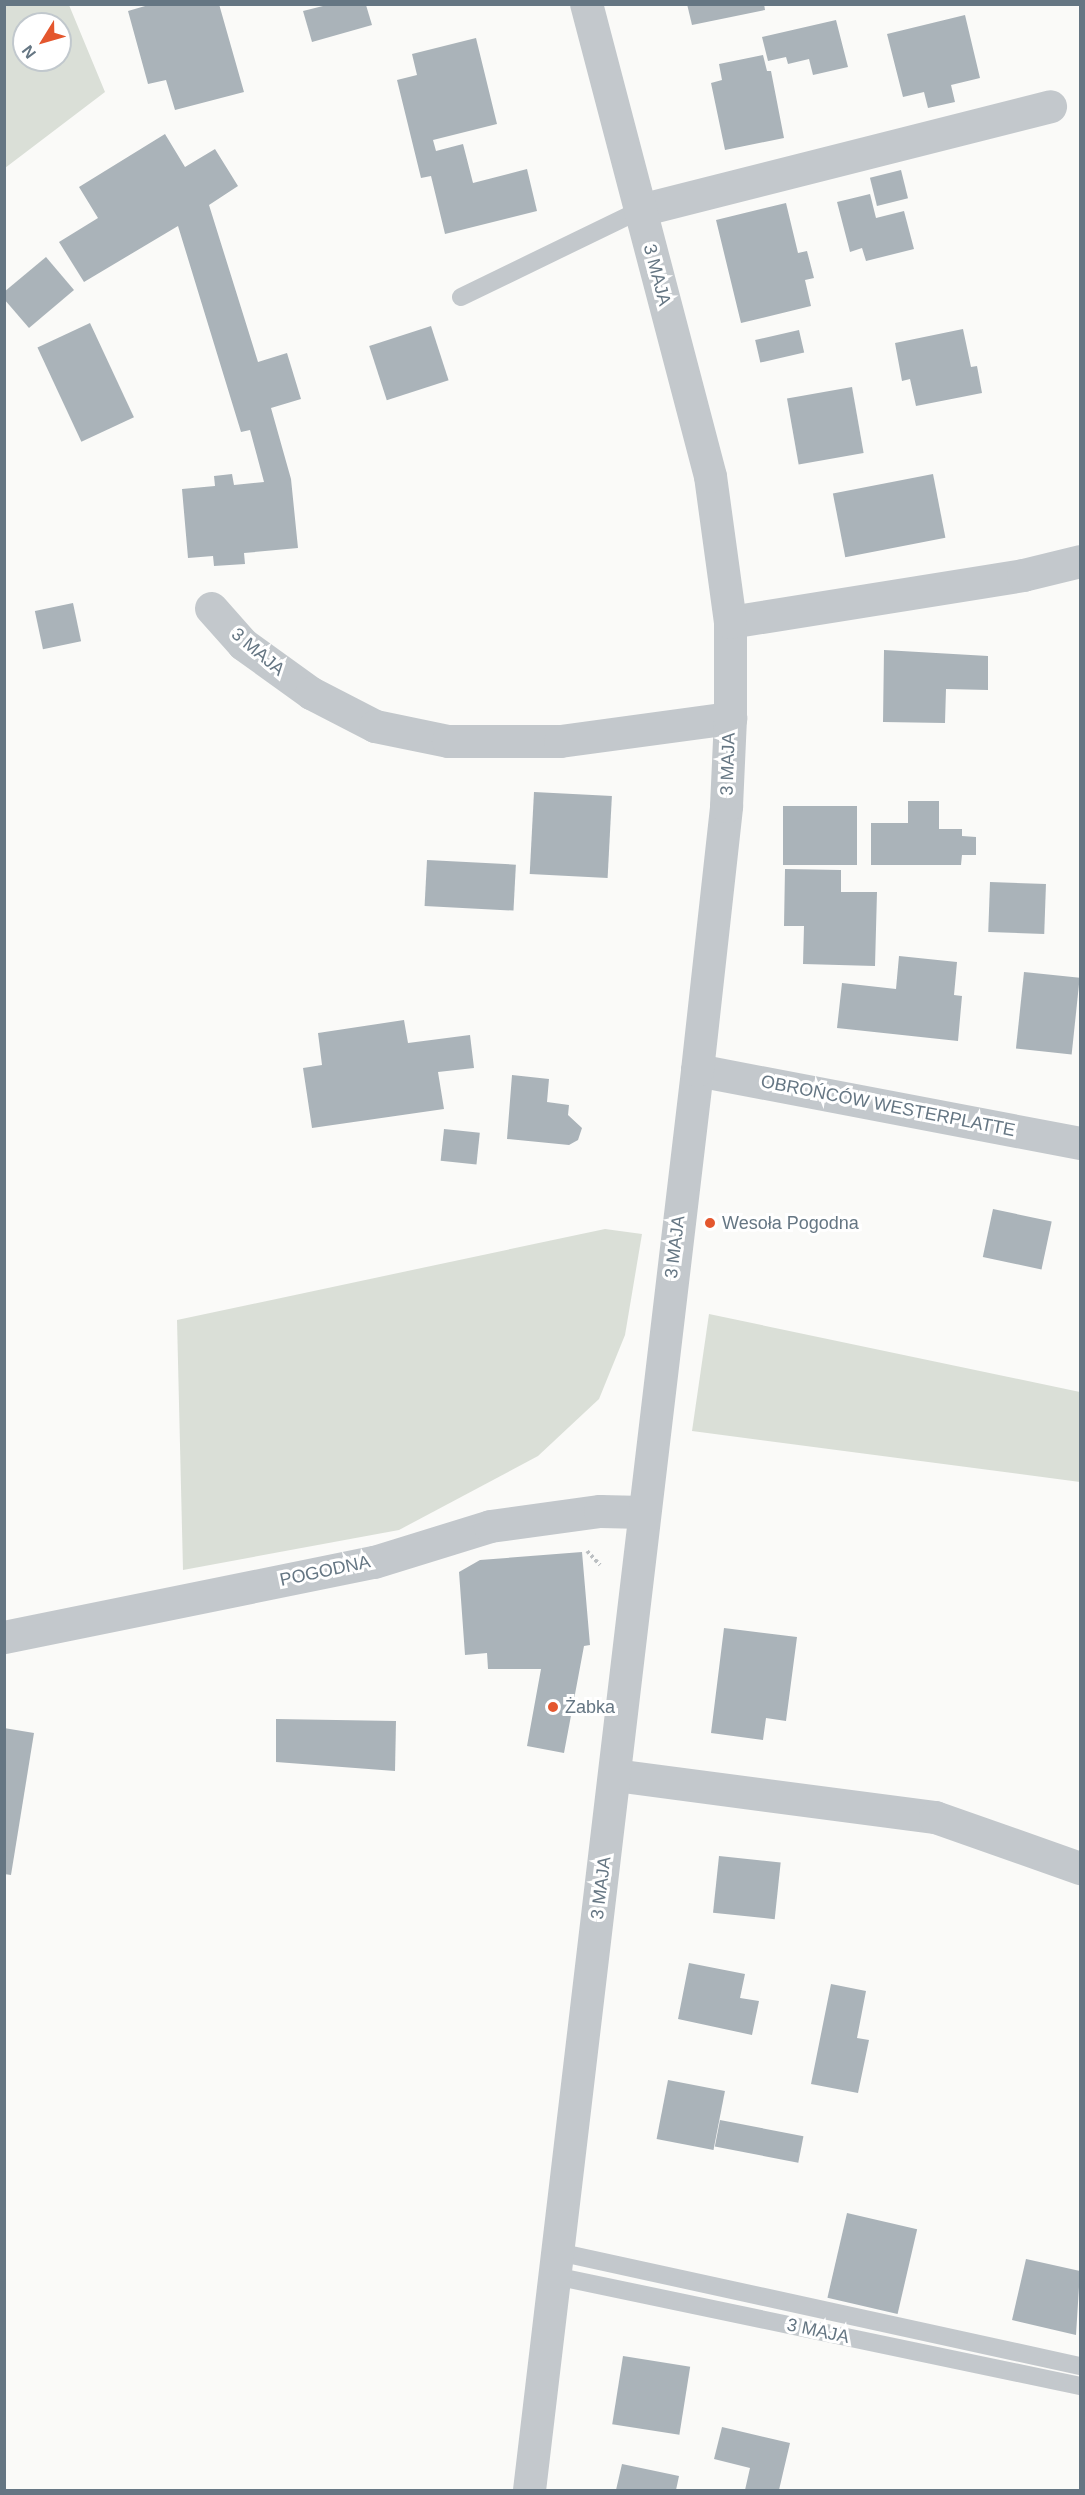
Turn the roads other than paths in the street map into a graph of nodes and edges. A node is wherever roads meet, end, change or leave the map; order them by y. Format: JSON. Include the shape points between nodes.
{"nodes":[{"id":1,"x":586,"y":4,"type":"edge"},
{"id":2,"x":1050,"y":106,"type":"dead end"},
{"id":3,"x":640,"y":210,"type":"junction"},
{"id":4,"x":461,"y":297,"type":"dead end"},
{"id":5,"x":1080,"y":561,"type":"edge"},
{"id":6,"x":211,"y":608,"type":"dead end"},
{"id":7,"x":730,"y":622,"type":"junction"},
{"id":8,"x":730,"y":718,"type":"junction"},
{"id":9,"x":697,"y":1070,"type":"junction"},
{"id":10,"x":1080,"y":1143,"type":"edge"},
{"id":11,"x":644,"y":1512,"type":"junction"},
{"id":12,"x":4,"y":1637,"type":"edge"},
{"id":13,"x":615,"y":1775,"type":"junction"},
{"id":14,"x":1080,"y":1868,"type":"edge"},
{"id":15,"x":556,"y":2264,"type":"junction"},
{"id":16,"x":1080,"y":2366,"type":"edge"},
{"id":17,"x":1080,"y":2386,"type":"edge"},
{"id":18,"x":529,"y":2490,"type":"edge"}],
"edges":[{"from":1,"to":3,"type":"street","name":"3 MAJA"},
{"from":2,"to":3,"type":"street"},
{"from":3,"to":4,"type":"lane"},
{"from":3,"to":7,"type":"street","name":"3 MAJA","via":[[710,476]]},
{"from":5,"to":7,"type":"street","via":[[1023,575]]},
{"from":6,"to":8,"type":"street","name":"3 MAJA","via":[[243,644],[311,693],[375,726],[448,741],[560,741]]},
{"from":7,"to":8,"type":"street","name":"3 MAJA"},
{"from":8,"to":9,"type":"street","name":"3 MAJA","via":[[726,806]]},
{"from":9,"to":10,"type":"street","name":"OBROŃCÓW WESTERPLATTE"},
{"from":9,"to":11,"type":"street","name":"3 MAJA"},
{"from":11,"to":12,"type":"street","name":"POGODNA","via":[[600,1511],[490,1526],[374,1562]]},
{"from":11,"to":13,"type":"street","name":"3 MAJA"},
{"from":13,"to":14,"type":"street","via":[[935,1817]]},
{"from":13,"to":15,"type":"street","name":"3 MAJA"},
{"from":15,"to":16,"type":"lane","name":"3 MAJA"},
{"from":15,"to":17,"type":"lane","name":"3 MAJA"},
{"from":15,"to":18,"type":"street","name":"3 MAJA"}]}
